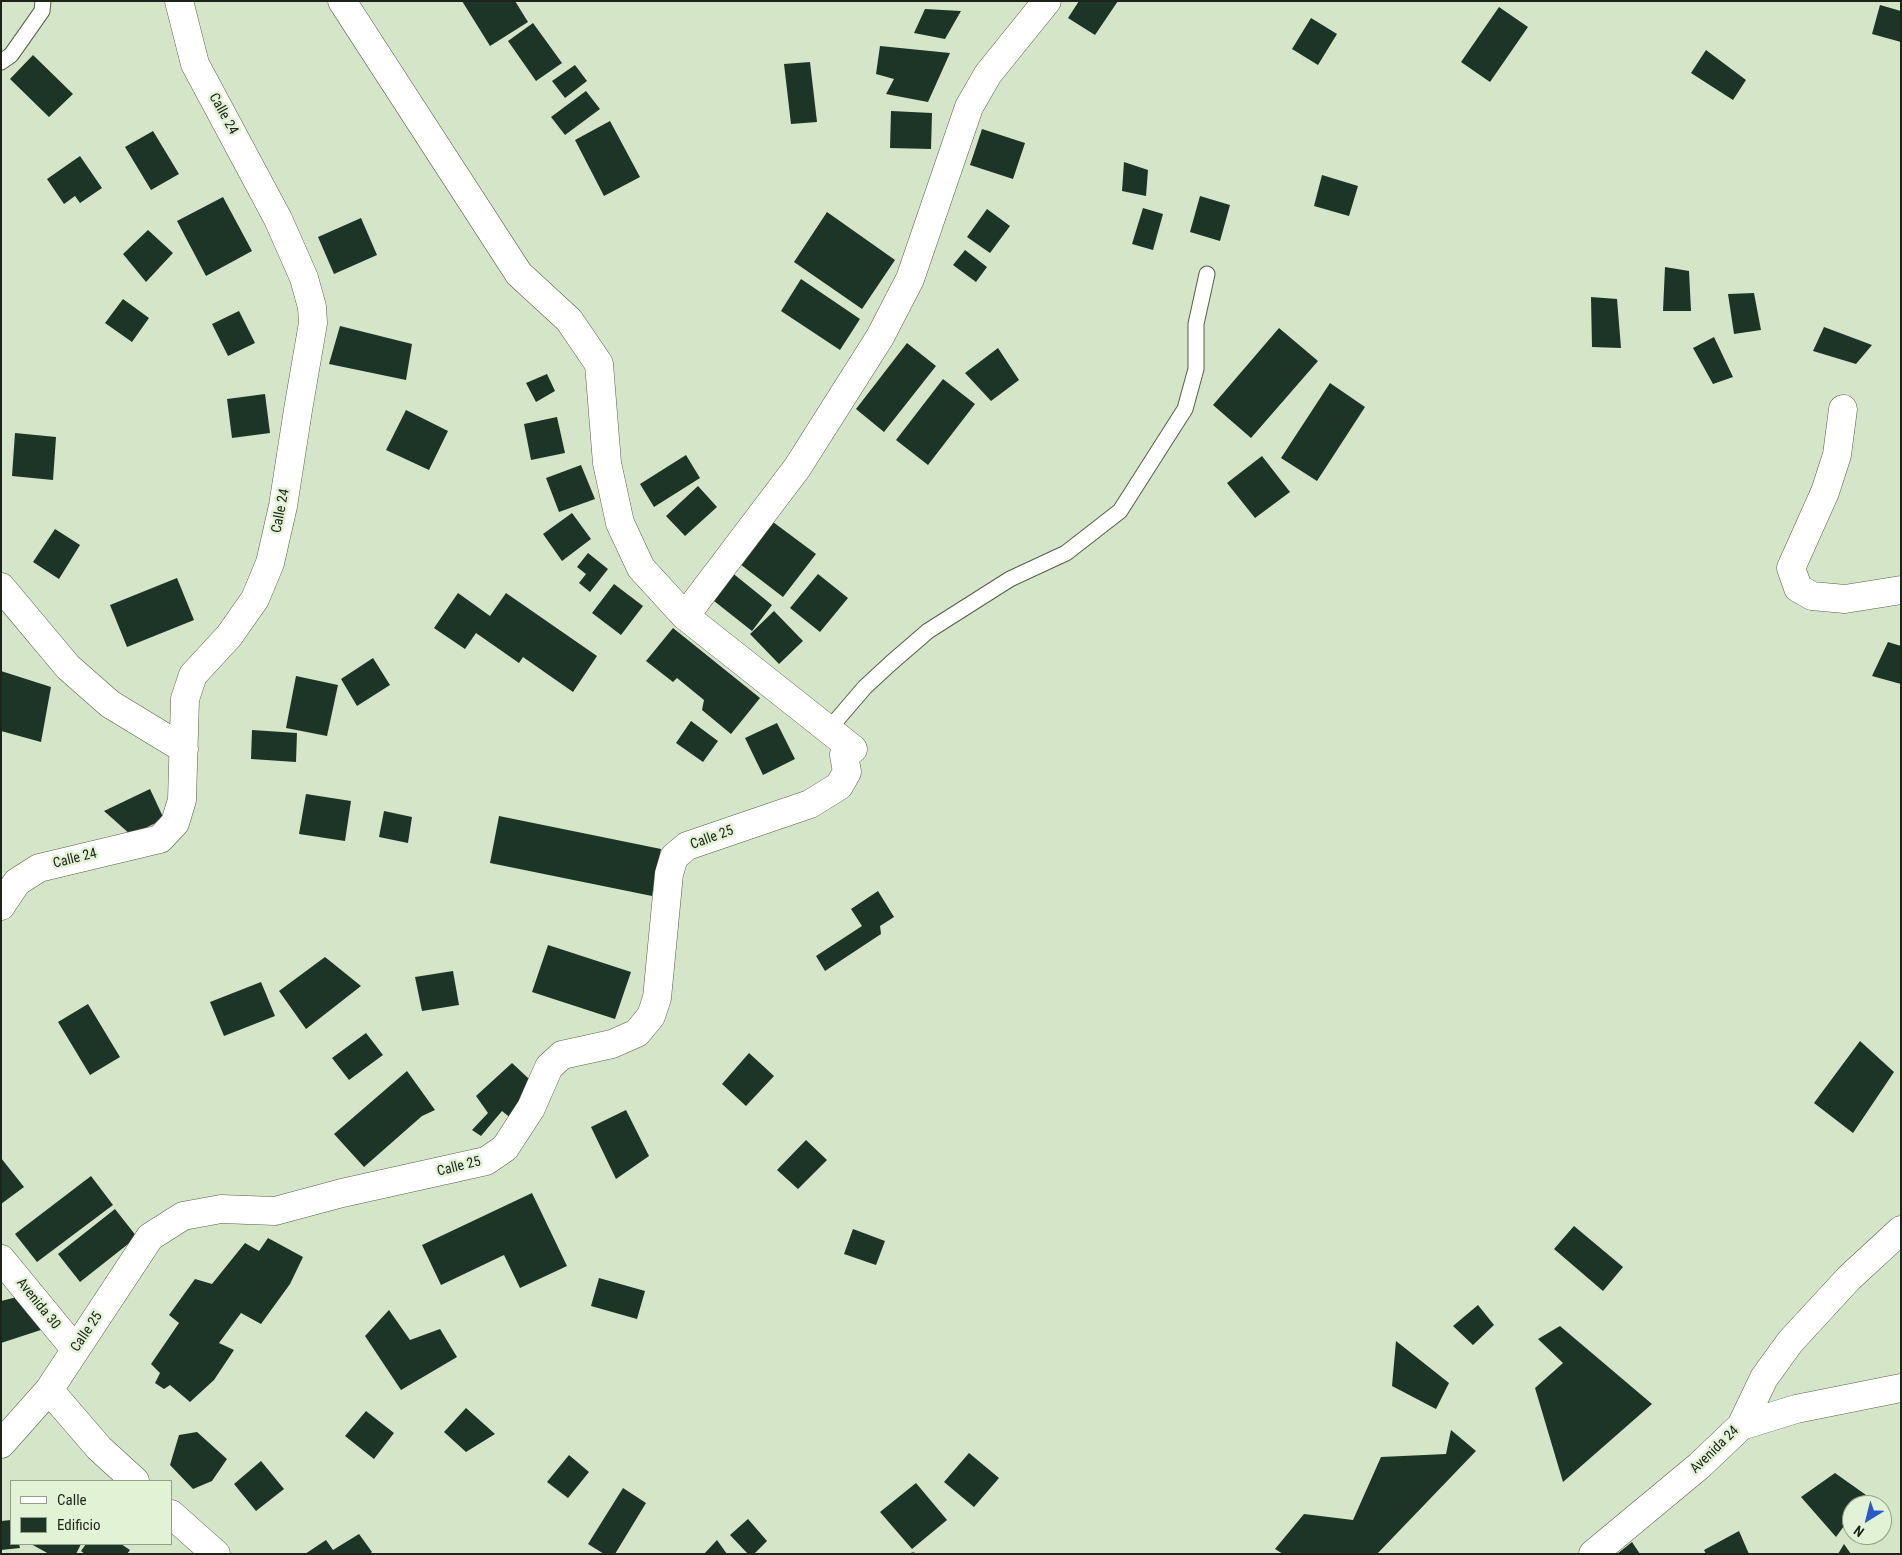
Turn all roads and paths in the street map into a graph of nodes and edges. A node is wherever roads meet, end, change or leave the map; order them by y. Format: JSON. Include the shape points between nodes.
{"nodes":[{"id":1,"x":43,"y":1,"type":"edge"},
{"id":2,"x":178,"y":1,"type":"edge"},
{"id":3,"x":342,"y":1,"type":"edge"},
{"id":4,"x":1047,"y":1,"type":"edge"},
{"id":5,"x":1,"y":62,"type":"edge"},
{"id":6,"x":1207,"y":274,"type":"dead end"},
{"id":7,"x":1843,"y":409,"type":"dead end"},
{"id":8,"x":1,"y":586,"type":"edge"},
{"id":9,"x":1901,"y":590,"type":"edge"},
{"id":10,"x":685,"y":616,"type":"junction"},
{"id":11,"x":829,"y":729,"type":"junction"},
{"id":12,"x":184,"y":749,"type":"junction"},
{"id":13,"x":1,"y":906,"type":"edge"},
{"id":14,"x":1901,"y":1230,"type":"edge"},
{"id":15,"x":1,"y":1258,"type":"edge"},
{"id":16,"x":75,"y":1349,"type":"junction"},
{"id":17,"x":1901,"y":1388,"type":"edge"},
{"id":18,"x":49,"y":1390,"type":"junction"},
{"id":19,"x":1741,"y":1426,"type":"junction"},
{"id":20,"x":1,"y":1444,"type":"edge"},
{"id":21,"x":134,"y":1480,"type":"edge"},
{"id":22,"x":172,"y":1515,"type":"edge"},
{"id":23,"x":216,"y":1554,"type":"edge"},
{"id":24,"x":1593,"y":1554,"type":"edge"}],
"edges":[{"from":1,"to":5,"type":"lane","via":[[42,11],[11,55]]},
{"from":2,"to":12,"type":"street","name":"Calle 24","via":[[195,64],[256,177],[304,278],[313,323],[283,506],[270,563],[255,600],[230,636],[193,675],[185,699]]},
{"from":3,"to":10,"type":"street","via":[[518,274],[569,320],[600,364],[607,463],[620,523],[641,568]]},
{"from":4,"to":10,"type":"street","via":[[988,74],[969,107],[910,279],[880,337],[797,468]]},
{"from":6,"to":11,"type":"lane","via":[[1196,324],[1196,369],[1185,409],[1120,511],[1066,553],[1010,579],[928,631],[890,662]]},
{"from":7,"to":9,"type":"street","via":[[1838,455],[1826,492],[1791,568],[1798,588],[1812,596],[1845,599]]},
{"from":8,"to":12,"type":"street","via":[[68,667],[110,704]]},
{"from":10,"to":11,"type":"street"},
{"from":11,"to":16,"type":"street","name":"Calle 25","via":[[853,750],[844,755],[847,772],[839,786],[810,804],[687,846],[674,857],[669,874],[657,998],[651,1016],[637,1033],[612,1044],[562,1056],[549,1067],[531,1108],[505,1148],[486,1161],[275,1211],[221,1209],[183,1216],[150,1237]]},
{"from":12,"to":13,"type":"street","name":"Calle 24","via":[[182,800],[175,823],[160,839],[38,868],[17,882]]},
{"from":14,"to":19,"type":"street","name":"Avenida 24","via":[[1849,1278],[1784,1350],[1764,1378]]},
{"from":15,"to":16,"type":"street","name":"Avenida 30"},
{"from":16,"to":18,"type":"street","name":"Calle 25"},
{"from":17,"to":19,"type":"street","via":[[1796,1409]]},
{"from":18,"to":20,"type":"street","name":"Calle 25"},
{"from":18,"to":21,"type":"street","via":[[98,1448]]},
{"from":19,"to":24,"type":"street","name":"Avenida 24","via":[[1699,1466]]},
{"from":22,"to":23,"type":"street"}]}
